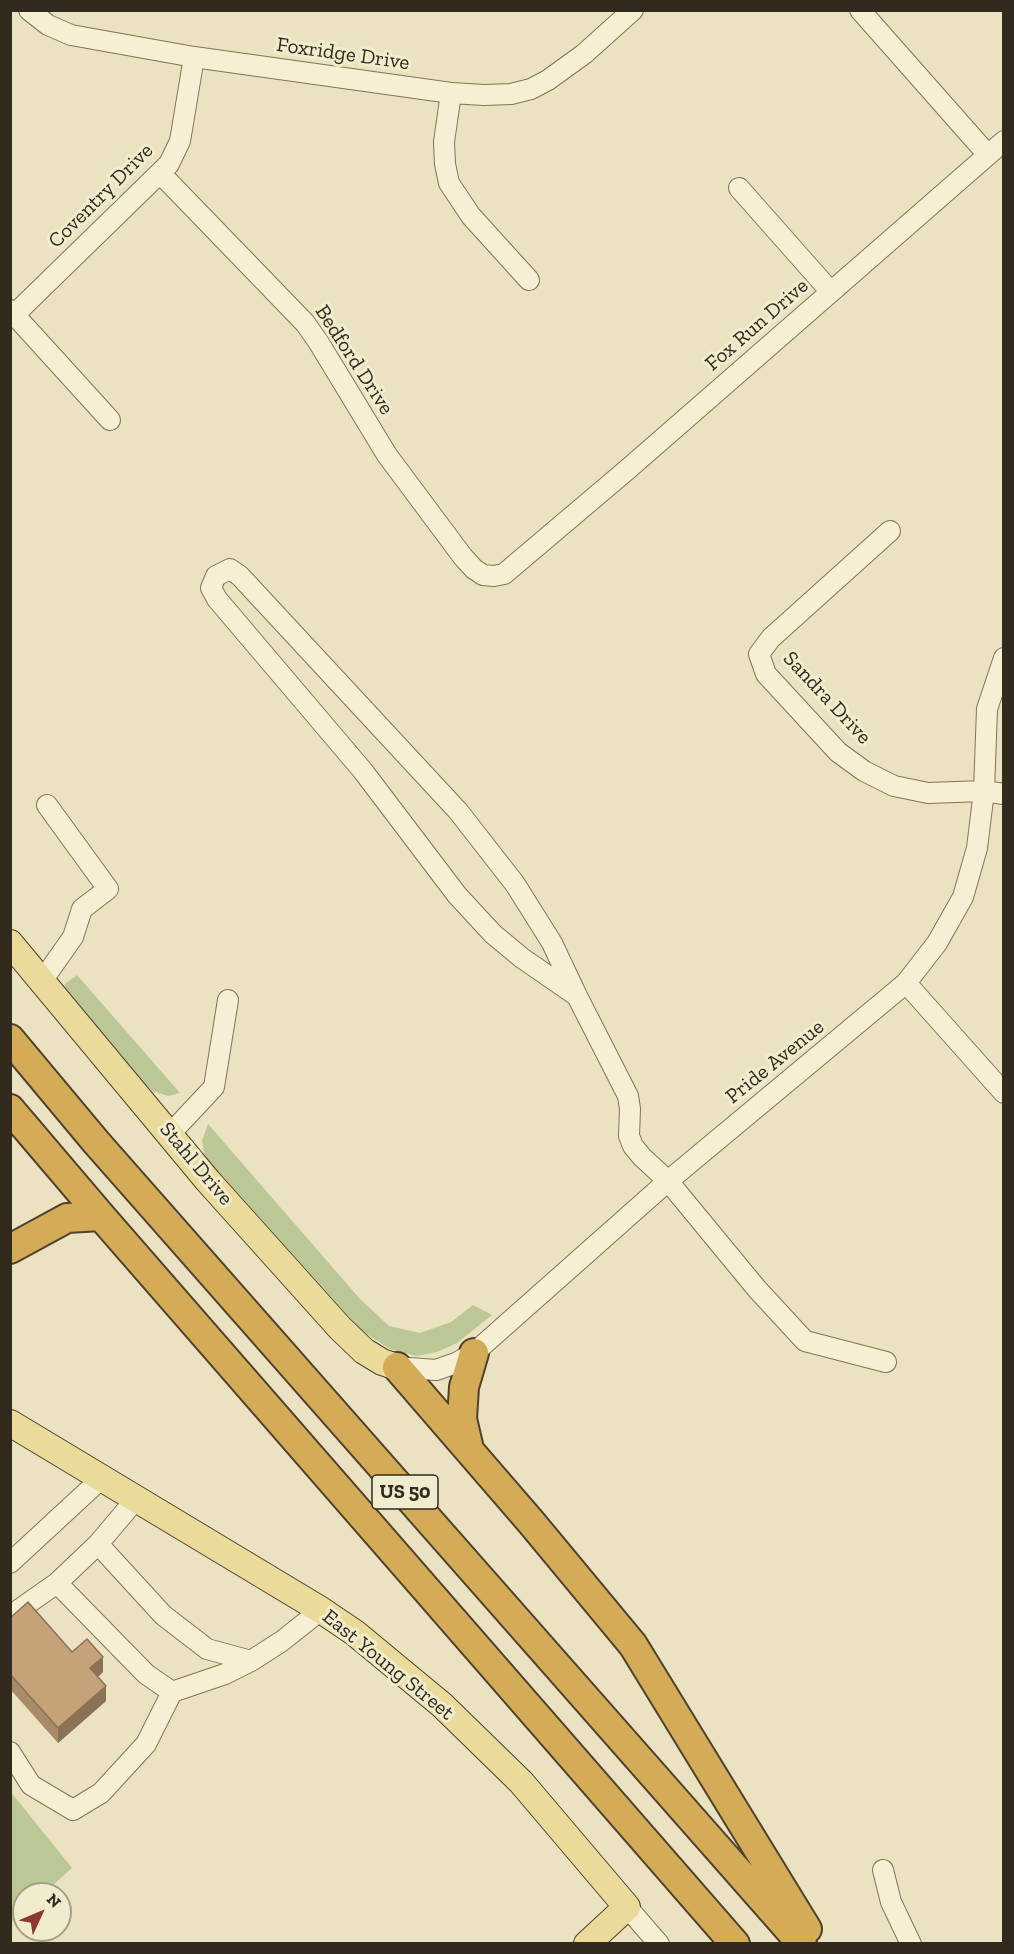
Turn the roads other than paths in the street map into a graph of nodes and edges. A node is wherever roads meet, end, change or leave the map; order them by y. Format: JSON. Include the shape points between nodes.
{"nodes":[{"id":1,"x":29,"y":10,"type":"edge"},
{"id":2,"x":633,"y":10,"type":"edge"},
{"id":3,"x":860,"y":10,"type":"edge"},
{"id":4,"x":194,"y":57,"type":"junction"},
{"id":5,"x":451,"y":93,"type":"junction"},
{"id":6,"x":1004,"y":141,"type":"edge"},
{"id":7,"x":988,"y":155,"type":"junction"},
{"id":8,"x":160,"y":173,"type":"junction"},
{"id":9,"x":739,"y":188,"type":"dead end"},
{"id":10,"x":529,"y":280,"type":"dead end"},
{"id":11,"x":831,"y":292,"type":"junction"},
{"id":12,"x":13,"y":312,"type":"edge"},
{"id":13,"x":110,"y":420,"type":"dead end"},
{"id":14,"x":890,"y":531,"type":"dead end"},
{"id":15,"x":466,"y":561,"type":"joint"},
{"id":16,"x":1004,"y":658,"type":"edge"},
{"id":17,"x":994,"y":792,"type":"edge"},
{"id":18,"x":47,"y":805,"type":"dead end"},
{"id":19,"x":10,"y":943,"type":"edge"},
{"id":20,"x":42,"y":981,"type":"junction"},
{"id":21,"x":906,"y":983,"type":"junction"},
{"id":22,"x":577,"y":996,"type":"junction"},
{"id":23,"x":228,"y":1000,"type":"dead end"},
{"id":24,"x":10,"y":1039,"type":"edge"},
{"id":25,"x":1004,"y":1093,"type":"edge"},
{"id":26,"x":10,"y":1109,"type":"edge"},
{"id":27,"x":170,"y":1134,"type":"junction"},
{"id":28,"x":668,"y":1181,"type":"junction"},
{"id":29,"x":101,"y":1216,"type":"junction"},
{"id":30,"x":10,"y":1249,"type":"edge"},
{"id":31,"x":474,"y":1353,"type":"junction"},
{"id":32,"x":886,"y":1362,"type":"dead end"},
{"id":33,"x":397,"y":1367,"type":"junction"},
{"id":34,"x":10,"y":1424,"type":"edge"},
{"id":35,"x":469,"y":1451,"type":"junction"},
{"id":36,"x":102,"y":1478,"type":"junction"},
{"id":37,"x":136,"y":1499,"type":"junction"},
{"id":38,"x":98,"y":1544,"type":"junction"},
{"id":39,"x":10,"y":1563,"type":"edge"},
{"id":40,"x":57,"y":1583,"type":"junction"},
{"id":41,"x":321,"y":1610,"type":"junction"},
{"id":42,"x":10,"y":1616,"type":"edge"},
{"id":43,"x":251,"y":1661,"type":"junction"},
{"id":44,"x":172,"y":1692,"type":"junction"},
{"id":45,"x":10,"y":1752,"type":"edge"},
{"id":46,"x":883,"y":1870,"type":"dead end"},
{"id":47,"x":627,"y":1907,"type":"junction"},
{"id":48,"x":586,"y":1944,"type":"edge"},
{"id":49,"x":659,"y":1944,"type":"edge"},
{"id":50,"x":735,"y":1944,"type":"edge"},
{"id":51,"x":802,"y":1944,"type":"edge"},
{"id":52,"x":816,"y":1944,"type":"edge"},
{"id":53,"x":911,"y":1944,"type":"edge"}],
"edges":[{"from":1,"to":4,"type":"street","name":"Foxridge Drive","via":[[70,35]]},
{"from":2,"to":5,"type":"street","name":"Foxridge Drive","via":[[584,54],[531,89],[511,94]]},
{"from":3,"to":7,"type":"street"},
{"from":4,"to":5,"type":"street","name":"Foxridge Drive"},
{"from":4,"to":8,"type":"street","name":"Coventry Drive","via":[[180,141]]},
{"from":5,"to":10,"type":"street","via":[[444,142],[449,183],[471,216]]},
{"from":6,"to":7,"type":"street","name":"Fox Run Drive"},
{"from":7,"to":11,"type":"street","name":"Fox Run Drive"},
{"from":8,"to":12,"type":"street","name":"Coventry Drive"},
{"from":8,"to":15,"type":"street","name":"Bedford Drive","via":[[305,323],[387,455]]},
{"from":9,"to":11,"type":"street"},
{"from":11,"to":15,"type":"street","name":"Fox Run Drive","via":[[504,574],[483,575]]},
{"from":12,"to":13,"type":"street"},
{"from":14,"to":17,"type":"street","name":"Sandra Drive","via":[[771,638],[759,654],[766,674],[838,752],[864,771],[894,786],[928,793]]},
{"from":16,"to":17,"type":"street","name":"Pride Avenue","via":[[987,709]]},
{"from":17,"to":21,"type":"street","name":"Pride Avenue","via":[[963,897],[937,942]]},
{"from":18,"to":20,"type":"street","via":[[108,889],[82,909],[74,937]]},
{"from":19,"to":20,"type":"main road","name":"Stahl Drive"},
{"from":20,"to":27,"type":"main road","name":"Stahl Drive"},
{"from":21,"to":25,"type":"street"},
{"from":21,"to":28,"type":"street","name":"Pride Avenue"},
{"from":22,"to":22,"type":"street","via":[[552,943],[515,884],[458,811],[240,576],[230,569],[216,576],[211,588],[218,599],[363,771],[457,895],[493,934]]},
{"from":22,"to":28,"type":"street","via":[[628,1096],[633,1146]]},
{"from":23,"to":27,"type":"street","via":[[214,1087]]},
{"from":24,"to":51,"type":"highway","number":"US 50","via":[[96,1142]]},
{"from":26,"to":29,"type":"highway","number":"US 50"},
{"from":27,"to":33,"type":"main road","name":"Stahl Drive","via":[[340,1328],[364,1352]]},
{"from":28,"to":31,"type":"street","name":"Pride Avenue"},
{"from":28,"to":32,"type":"street","via":[[805,1341]]},
{"from":29,"to":30,"type":"highway","via":[[68,1218]]},
{"from":29,"to":50,"type":"highway","number":"US 50"},
{"from":31,"to":33,"type":"street","name":"Pride Avenue","via":[[436,1370]]},
{"from":31,"to":35,"type":"highway","via":[[464,1387],[462,1419]]},
{"from":33,"to":35,"type":"highway"},
{"from":34,"to":36,"type":"main road","name":"East Young Street"},
{"from":35,"to":52,"type":"highway","via":[[633,1645]]},
{"from":36,"to":37,"type":"main road","name":"East Young Street"},
{"from":36,"to":39,"type":"street"},
{"from":37,"to":38,"type":"street"},
{"from":37,"to":41,"type":"main road","name":"East Young Street"},
{"from":38,"to":40,"type":"street"},
{"from":38,"to":43,"type":"street","via":[[163,1615],[207,1649]]},
{"from":40,"to":42,"type":"street"},
{"from":40,"to":44,"type":"street","via":[[146,1674]]},
{"from":41,"to":43,"type":"street"},
{"from":41,"to":47,"type":"main road","name":"East Young Street","via":[[442,1705],[521,1782]]},
{"from":43,"to":44,"type":"street"},
{"from":44,"to":45,"type":"street","via":[[146,1744],[101,1793],[73,1810],[31,1785]]},
{"from":46,"to":53,"type":"street","via":[[891,1902]]},
{"from":47,"to":48,"type":"main road"},
{"from":47,"to":49,"type":"street"}]}
